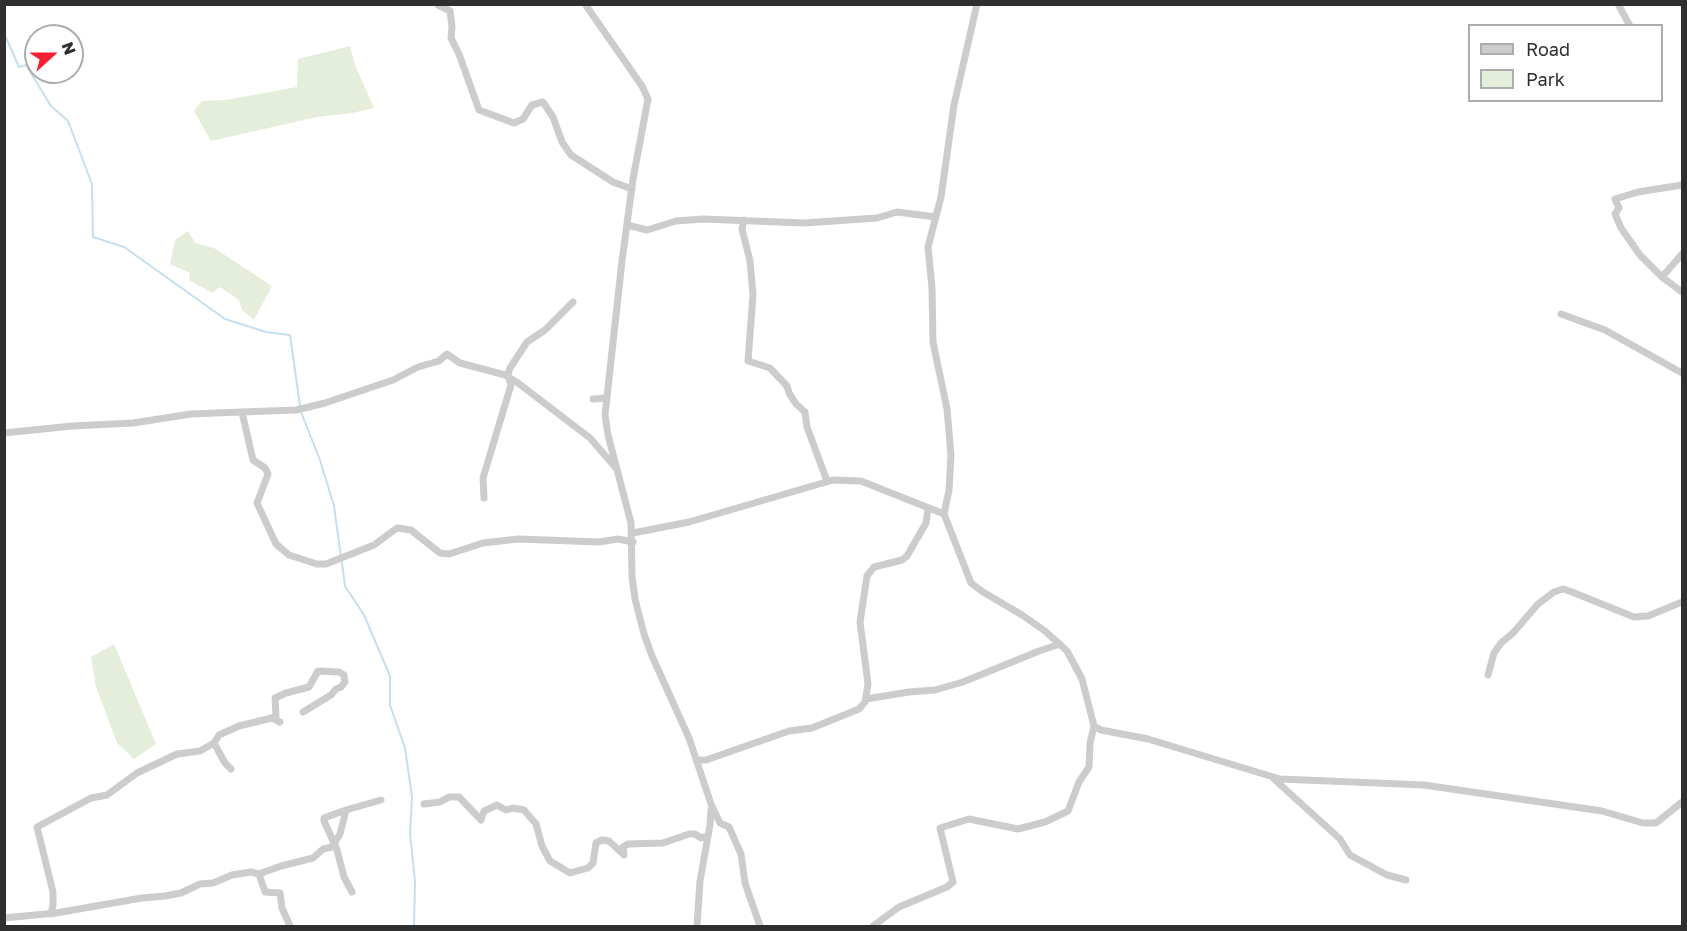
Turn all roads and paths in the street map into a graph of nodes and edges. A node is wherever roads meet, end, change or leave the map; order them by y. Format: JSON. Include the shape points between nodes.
{"nodes":[{"id":1,"x":585,"y":4,"type":"edge"},
{"id":2,"x":977,"y":4,"type":"edge"},
{"id":3,"x":1618,"y":4,"type":"edge"},
{"id":4,"x":438,"y":5,"type":"edge"},
{"id":5,"x":1629,"y":24,"type":"edge"},
{"id":6,"x":1683,"y":185,"type":"edge"},
{"id":7,"x":632,"y":189,"type":"junction"},
{"id":8,"x":936,"y":217,"type":"junction"},
{"id":9,"x":744,"y":220,"type":"junction"},
{"id":10,"x":627,"y":225,"type":"junction"},
{"id":11,"x":1683,"y":254,"type":"edge"},
{"id":12,"x":1662,"y":277,"type":"junction"},
{"id":13,"x":1683,"y":292,"type":"edge"},
{"id":14,"x":573,"y":302,"type":"dead end"},
{"id":15,"x":1561,"y":315,"type":"dead end"},
{"id":16,"x":1683,"y":373,"type":"edge"},
{"id":17,"x":509,"y":377,"type":"junction"},
{"id":18,"x":606,"y":398,"type":"junction"},
{"id":19,"x":592,"y":399,"type":"dead end"},
{"id":20,"x":242,"y":412,"type":"junction"},
{"id":21,"x":4,"y":433,"type":"edge"},
{"id":22,"x":617,"y":470,"type":"junction"},
{"id":23,"x":827,"y":481,"type":"junction"},
{"id":24,"x":484,"y":498,"type":"dead end"},
{"id":25,"x":928,"y":508,"type":"junction"},
{"id":26,"x":944,"y":514,"type":"junction"},
{"id":27,"x":633,"y":533,"type":"junction"},
{"id":28,"x":633,"y":542,"type":"junction"},
{"id":29,"x":1683,"y":602,"type":"edge"},
{"id":30,"x":1060,"y":644,"type":"junction"},
{"id":31,"x":1488,"y":675,"type":"dead end"},
{"id":32,"x":866,"y":699,"type":"junction"},
{"id":33,"x":303,"y":712,"type":"dead end"},
{"id":34,"x":272,"y":718,"type":"junction"},
{"id":35,"x":280,"y":722,"type":"dead end"},
{"id":36,"x":1094,"y":726,"type":"junction"},
{"id":37,"x":214,"y":743,"type":"junction"},
{"id":38,"x":698,"y":760,"type":"junction"},
{"id":39,"x":228,"y":766,"type":"dead end"},
{"id":40,"x":1269,"y":776,"type":"junction"},
{"id":41,"x":381,"y":800,"type":"dead end"},
{"id":42,"x":1683,"y":802,"type":"edge"},
{"id":43,"x":424,"y":804,"type":"dead end"},
{"id":44,"x":711,"y":804,"type":"junction"},
{"id":45,"x":346,"y":810,"type":"junction"},
{"id":46,"x":707,"y":836,"type":"junction"},
{"id":47,"x":334,"y":843,"type":"junction"},
{"id":48,"x":259,"y":874,"type":"junction"},
{"id":49,"x":1406,"y":880,"type":"dead end"},
{"id":50,"x":352,"y":892,"type":"dead end"},
{"id":51,"x":51,"y":914,"type":"junction"},
{"id":52,"x":4,"y":918,"type":"edge"},
{"id":53,"x":290,"y":927,"type":"edge"},
{"id":54,"x":697,"y":927,"type":"edge"},
{"id":55,"x":760,"y":927,"type":"edge"},
{"id":56,"x":873,"y":927,"type":"edge"}],
"edges":[{"from":1,"to":7,"type":"street","via":[[648,99]]},
{"from":2,"to":8,"type":"street","via":[[954,105]]},
{"from":3,"to":5,"type":"street"},
{"from":4,"to":7,"type":"street","via":[[450,11],[451,38],[479,110],[514,123],[523,119],[532,105],[543,102],[571,155],[613,182]]},
{"from":6,"to":12,"type":"street","via":[[1615,199],[1619,208],[1615,214],[1621,228]]},
{"from":7,"to":10,"type":"street"},
{"from":8,"to":9,"type":"street","via":[[897,212],[825,223]]},
{"from":8,"to":26,"type":"street","via":[[928,247],[933,342],[947,409],[951,454]]},
{"from":9,"to":10,"type":"street","via":[[676,221],[647,230]]},
{"from":9,"to":23,"type":"street","via":[[742,229],[753,295],[748,361],[770,368],[805,412]]},
{"from":10,"to":18,"type":"street"},
{"from":11,"to":12,"type":"street"},
{"from":12,"to":13,"type":"street"},
{"from":14,"to":17,"type":"street","via":[[523,348],[510,368]]},
{"from":15,"to":16,"type":"street","via":[[1605,330]]},
{"from":17,"to":20,"type":"street","via":[[460,363],[447,354],[439,361],[370,389],[305,408]]},
{"from":17,"to":22,"type":"street","via":[[590,438]]},
{"from":17,"to":24,"type":"street","via":[[511,385],[483,478]]},
{"from":18,"to":19,"type":"street"},
{"from":18,"to":22,"type":"street","via":[[606,424]]},
{"from":20,"to":21,"type":"street"},
{"from":20,"to":28,"type":"street","via":[[253,460],[268,474],[258,505],[278,546],[289,555],[327,564],[374,544],[397,528],[411,530],[440,553],[449,554],[483,543],[518,539]]},
{"from":22,"to":27,"type":"street"},
{"from":23,"to":25,"type":"street","via":[[861,481]]},
{"from":23,"to":27,"type":"street","via":[[689,522]]},
{"from":25,"to":26,"type":"street"},
{"from":25,"to":32,"type":"street","via":[[926,522],[907,556],[874,567],[867,576],[860,622],[868,684]]},
{"from":26,"to":30,"type":"street","via":[[971,583]]},
{"from":27,"to":28,"type":"street"},
{"from":28,"to":38,"type":"street","via":[[634,592],[644,634]]},
{"from":29,"to":31,"type":"street","via":[[1648,616],[1634,617],[1563,589],[1554,592],[1501,643]]},
{"from":30,"to":32,"type":"street","via":[[935,690]]},
{"from":30,"to":36,"type":"street","via":[[1076,663]]},
{"from":32,"to":38,"type":"street","via":[[859,709],[812,728],[789,731]]},
{"from":33,"to":34,"type":"street","via":[[341,687],[344,675],[318,671],[309,687],[275,698],[276,716]]},
{"from":34,"to":35,"type":"street"},
{"from":34,"to":37,"type":"street","via":[[228,730]]},
{"from":36,"to":40,"type":"street"},
{"from":36,"to":56,"type":"street","via":[[1089,767],[1068,811],[1018,829],[969,819],[940,828],[953,882],[899,907]]},
{"from":37,"to":39,"type":"street","via":[[231,769]]},
{"from":37,"to":51,"type":"street","via":[[149,767],[106,795],[91,798],[37,827],[53,892]]},
{"from":38,"to":44,"type":"street"},
{"from":40,"to":42,"type":"street","via":[[1301,781],[1424,785],[1602,811],[1643,823],[1656,823]]},
{"from":40,"to":49,"type":"street","via":[[1340,839],[1350,855],[1387,875]]},
{"from":41,"to":45,"type":"street"},
{"from":43,"to":46,"type":"street","via":[[459,796],[482,820],[484,811],[496,804],[506,810],[524,810],[536,824],[550,861],[570,873],[593,863],[596,843],[602,840],[609,841],[624,855],[623,846],[628,844],[663,843],[689,834]]},
{"from":44,"to":46,"type":"street"},
{"from":44,"to":55,"type":"street","via":[[720,823],[729,827],[738,844]]},
{"from":45,"to":47,"type":"street"},
{"from":45,"to":47,"type":"street","via":[[324,818]]},
{"from":46,"to":54,"type":"street"},
{"from":47,"to":48,"type":"street","via":[[313,858]]},
{"from":47,"to":50,"type":"street"},
{"from":48,"to":51,"type":"street","via":[[243,873],[181,893]]},
{"from":48,"to":53,"type":"street","via":[[265,892],[280,893]]},
{"from":51,"to":52,"type":"street"}]}
